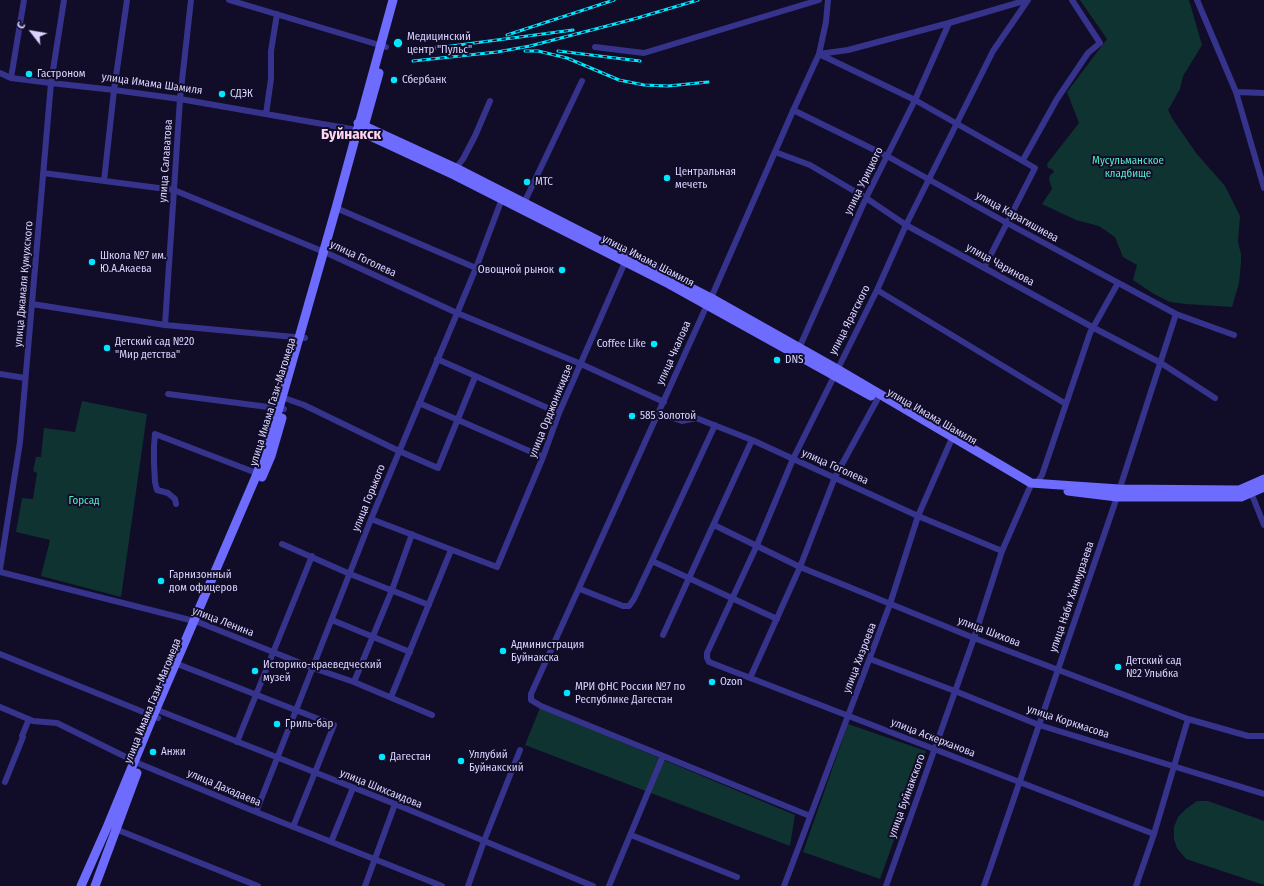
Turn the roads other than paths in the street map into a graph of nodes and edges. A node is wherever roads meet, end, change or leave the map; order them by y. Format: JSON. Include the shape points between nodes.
{"nodes":[{"id":1,"x":24,"y":0,"type":"edge"},
{"id":2,"x":64,"y":0,"type":"edge"},
{"id":3,"x":127,"y":0,"type":"edge"},
{"id":4,"x":191,"y":0,"type":"edge"},
{"id":5,"x":229,"y":0,"type":"edge"},
{"id":6,"x":392,"y":0,"type":"edge"},
{"id":7,"x":398,"y":0,"type":"edge"},
{"id":8,"x":819,"y":0,"type":"edge"},
{"id":9,"x":828,"y":0,"type":"edge"},
{"id":10,"x":1027,"y":0,"type":"edge"},
{"id":11,"x":1072,"y":0,"type":"edge"},
{"id":12,"x":1197,"y":0,"type":"edge"},
{"id":13,"x":277,"y":14,"type":"junction"},
{"id":14,"x":949,"y":23,"type":"junction"},
{"id":15,"x":383,"y":46,"type":"junction"},
{"id":16,"x":595,"y":47,"type":"dead end"},
{"id":17,"x":819,"y":54,"type":"junction"},
{"id":18,"x":0,"y":74,"type":"edge"},
{"id":19,"x":11,"y":78,"type":"junction"},
{"id":20,"x":582,"y":81,"type":"dead end"},
{"id":21,"x":51,"y":83,"type":"junction"},
{"id":22,"x":114,"y":90,"type":"junction"},
{"id":23,"x":1236,"y":92,"type":"junction"},
{"id":24,"x":1264,"y":93,"type":"edge"},
{"id":25,"x":180,"y":99,"type":"junction"},
{"id":26,"x":915,"y":100,"type":"junction"},
{"id":27,"x":490,"y":101,"type":"dead end"},
{"id":28,"x":793,"y":110,"type":"junction"},
{"id":29,"x":266,"y":114,"type":"junction"},
{"id":30,"x":957,"y":125,"type":"junction"},
{"id":31,"x":361,"y":127,"type":"junction"},
{"id":32,"x":775,"y":152,"type":"junction"},
{"id":33,"x":887,"y":156,"type":"junction"},
{"id":34,"x":1023,"y":160,"type":"junction"},
{"id":35,"x":456,"y":168,"type":"junction"},
{"id":36,"x":44,"y":173,"type":"junction"},
{"id":37,"x":930,"y":179,"type":"junction"},
{"id":38,"x":104,"y":181,"type":"junction"},
{"id":39,"x":1264,"y":188,"type":"edge"},
{"id":40,"x":174,"y":190,"type":"junction"},
{"id":41,"x":503,"y":196,"type":"junction"},
{"id":42,"x":866,"y":198,"type":"junction"},
{"id":43,"x":524,"y":203,"type":"junction"},
{"id":44,"x":339,"y":209,"type":"junction"},
{"id":45,"x":1007,"y":223,"type":"junction"},
{"id":46,"x":906,"y":225,"type":"junction"},
{"id":47,"x":326,"y":253,"type":"junction"},
{"id":48,"x":625,"y":262,"type":"junction"},
{"id":49,"x":476,"y":268,"type":"junction"},
{"id":50,"x":984,"y":268,"type":"junction"},
{"id":51,"x":1118,"y":283,"type":"junction"},
{"id":52,"x":877,"y":290,"type":"junction"},
{"id":53,"x":709,"y":302,"type":"junction"},
{"id":54,"x":32,"y":304,"type":"junction"},
{"id":55,"x":457,"y":313,"type":"junction"},
{"id":56,"x":1176,"y":314,"type":"junction"},
{"id":57,"x":165,"y":325,"type":"junction"},
{"id":58,"x":1094,"y":328,"type":"junction"},
{"id":59,"x":1234,"y":335,"type":"dead end"},
{"id":60,"x":302,"y":338,"type":"junction"},
{"id":61,"x":800,"y":348,"type":"junction"},
{"id":62,"x":438,"y":359,"type":"junction"},
{"id":63,"x":1161,"y":363,"type":"junction"},
{"id":64,"x":581,"y":364,"type":"junction"},
{"id":65,"x":836,"y":372,"type":"junction"},
{"id":66,"x":0,"y":374,"type":"edge"},
{"id":67,"x":475,"y":376,"type":"junction"},
{"id":68,"x":25,"y":378,"type":"junction"},
{"id":69,"x":168,"y":394,"type":"dead end"},
{"id":70,"x":1215,"y":398,"type":"dead end"},
{"id":71,"x":287,"y":399,"type":"junction"},
{"id":72,"x":877,"y":400,"type":"junction"},
{"id":73,"x":664,"y":402,"type":"junction"},
{"id":74,"x":419,"y":403,"type":"junction"},
{"id":75,"x":1066,"y":404,"type":"junction"},
{"id":76,"x":282,"y":408,"type":"junction"},
{"id":77,"x":559,"y":413,"type":"junction"},
{"id":78,"x":658,"y":413,"type":"junction"},
{"id":79,"x":457,"y":420,"type":"junction"},
{"id":80,"x":714,"y":425,"type":"junction"},
{"id":81,"x":952,"y":439,"type":"junction"},
{"id":82,"x":752,"y":440,"type":"junction"},
{"id":83,"x":399,"y":451,"type":"junction"},
{"id":84,"x":543,"y":457,"type":"junction"},
{"id":85,"x":793,"y":459,"type":"junction"},
{"id":86,"x":260,"y":474,"type":"junction"},
{"id":87,"x":835,"y":477,"type":"junction"},
{"id":88,"x":1264,"y":479,"type":"edge"},
{"id":89,"x":1034,"y":485,"type":"junction"},
{"id":90,"x":1264,"y":487,"type":"edge"},
{"id":91,"x":1250,"y":490,"type":"junction"},
{"id":92,"x":1118,"y":493,"type":"junction"},
{"id":93,"x":176,"y":504,"type":"dead end"},
{"id":94,"x":918,"y":516,"type":"junction"},
{"id":95,"x":371,"y":519,"type":"junction"},
{"id":96,"x":714,"y":525,"type":"junction"},
{"id":97,"x":1264,"y":525,"type":"edge"},
{"id":98,"x":412,"y":534,"type":"junction"},
{"id":99,"x":282,"y":544,"type":"dead end"},
{"id":100,"x":757,"y":545,"type":"junction"},
{"id":101,"x":451,"y":550,"type":"junction"},
{"id":102,"x":1002,"y":550,"type":"junction"},
{"id":103,"x":1,"y":556,"type":"edge"},
{"id":104,"x":312,"y":556,"type":"junction"},
{"id":105,"x":652,"y":561,"type":"junction"},
{"id":106,"x":800,"y":567,"type":"junction"},
{"id":107,"x":0,"y":570,"type":"edge"},
{"id":108,"x":350,"y":574,"type":"junction"},
{"id":109,"x":690,"y":579,"type":"junction"},
{"id":110,"x":580,"y":588,"type":"junction"},
{"id":111,"x":392,"y":590,"type":"junction"},
{"id":112,"x":733,"y":599,"type":"junction"},
{"id":113,"x":890,"y":604,"type":"junction"},
{"id":114,"x":429,"y":605,"type":"junction"},
{"id":115,"x":777,"y":619,"type":"junction"},
{"id":116,"x":332,"y":620,"type":"junction"},
{"id":117,"x":197,"y":621,"type":"junction"},
{"id":118,"x":663,"y":635,"type":"dead end"},
{"id":119,"x":372,"y":637,"type":"junction"},
{"id":120,"x":974,"y":638,"type":"junction"},
{"id":121,"x":273,"y":652,"type":"junction"},
{"id":122,"x":410,"y":652,"type":"junction"},
{"id":123,"x":0,"y":654,"type":"edge"},
{"id":124,"x":707,"y":658,"type":"joint"},
{"id":125,"x":870,"y":659,"type":"junction"},
{"id":126,"x":180,"y":666,"type":"junction"},
{"id":127,"x":313,"y":668,"type":"junction"},
{"id":128,"x":1057,"y":670,"type":"junction"},
{"id":129,"x":750,"y":678,"type":"junction"},
{"id":130,"x":354,"y":682,"type":"junction"},
{"id":131,"x":955,"y":691,"type":"junction"},
{"id":132,"x":256,"y":696,"type":"junction"},
{"id":133,"x":391,"y":697,"type":"junction"},
{"id":134,"x":0,"y":707,"type":"edge"},
{"id":135,"x":296,"y":711,"type":"junction"},
{"id":136,"x":157,"y":715,"type":"junction"},
{"id":137,"x":432,"y":715,"type":"dead end"},
{"id":138,"x":848,"y":716,"type":"junction"},
{"id":139,"x":28,"y":719,"type":"junction"},
{"id":140,"x":1188,"y":719,"type":"junction"},
{"id":141,"x":1039,"y":725,"type":"junction"},
{"id":142,"x":1264,"y":736,"type":"edge"},
{"id":143,"x":237,"y":742,"type":"junction"},
{"id":144,"x":934,"y":749,"type":"junction"},
{"id":145,"x":520,"y":750,"type":"dead end"},
{"id":146,"x":663,"y":756,"type":"junction"},
{"id":147,"x":277,"y":758,"type":"junction"},
{"id":148,"x":138,"y":763,"type":"junction"},
{"id":149,"x":1174,"y":767,"type":"junction"},
{"id":150,"x":314,"y":773,"type":"junction"},
{"id":151,"x":5,"y":782,"type":"dead end"},
{"id":152,"x":1020,"y":782,"type":"junction"},
{"id":153,"x":353,"y":788,"type":"junction"},
{"id":154,"x":1264,"y":794,"type":"edge"},
{"id":155,"x":395,"y":804,"type":"junction"},
{"id":156,"x":256,"y":812,"type":"junction"},
{"id":157,"x":810,"y":816,"type":"junction"},
{"id":158,"x":112,"y":827,"type":"junction"},
{"id":159,"x":293,"y":827,"type":"junction"},
{"id":160,"x":1154,"y":834,"type":"junction"},
{"id":161,"x":631,"y":835,"type":"junction"},
{"id":162,"x":484,"y":841,"type":"junction"},
{"id":163,"x":331,"y":842,"type":"junction"},
{"id":164,"x":374,"y":859,"type":"junction"},
{"id":165,"x":737,"y":877,"type":"dead end"},
{"id":166,"x":81,"y":886,"type":"edge"},
{"id":167,"x":95,"y":886,"type":"edge"},
{"id":168,"x":258,"y":886,"type":"edge"},
{"id":169,"x":365,"y":886,"type":"edge"},
{"id":170,"x":442,"y":886,"type":"edge"},
{"id":171,"x":468,"y":886,"type":"edge"},
{"id":172,"x":593,"y":886,"type":"edge"},
{"id":173,"x":609,"y":886,"type":"edge"},
{"id":174,"x":784,"y":886,"type":"edge"},
{"id":175,"x":886,"y":886,"type":"edge"},
{"id":176,"x":984,"y":886,"type":"edge"},
{"id":177,"x":1136,"y":886,"type":"edge"}],
"edges":[{"from":1,"to":19,"type":"street"},
{"from":2,"to":21,"type":"street","name":"улица Джамаля Кумухского"},
{"from":3,"to":22,"type":"street"},
{"from":4,"to":25,"type":"street","name":"улица Салаватова"},
{"from":5,"to":13,"type":"street"},
{"from":6,"to":15,"type":"main road"},
{"from":7,"to":15,"type":"main road"},
{"from":8,"to":16,"type":"street","via":[[644,53]]},
{"from":9,"to":17,"type":"street","name":"улица Чкалова"},
{"from":10,"to":14,"type":"street"},
{"from":10,"to":30,"type":"street","name":"улица Ярагского","via":[[993,51]]},
{"from":11,"to":34,"type":"street","via":[[1100,44],[1088,53],[1057,99]]},
{"from":12,"to":23,"type":"street"},
{"from":13,"to":15,"type":"street"},
{"from":13,"to":29,"type":"street"},
{"from":14,"to":17,"type":"street","via":[[848,50]]},
{"from":14,"to":26,"type":"street","name":"улица Урицкого"},
{"from":15,"to":31,"type":"main road","via":[[369,111]]},
{"from":17,"to":26,"type":"street"},
{"from":17,"to":28,"type":"street","name":"улица Чкалова"},
{"from":18,"to":19,"type":"street","name":"улица Имама Шамиля"},
{"from":19,"to":21,"type":"street","name":"улица Имама Шамиля"},
{"from":20,"to":43,"type":"street"},
{"from":21,"to":22,"type":"street","name":"улица Имама Шамиля"},
{"from":21,"to":36,"type":"street","name":"улица Джамаля Кумухского"},
{"from":22,"to":25,"type":"street","name":"улица Имама Шамиля"},
{"from":22,"to":38,"type":"street"},
{"from":23,"to":24,"type":"street"},
{"from":23,"to":39,"type":"street"},
{"from":25,"to":29,"type":"street","name":"улица Имама Шамиля"},
{"from":25,"to":40,"type":"street","name":"улица Салаватова"},
{"from":26,"to":30,"type":"street"},
{"from":26,"to":33,"type":"street","name":"улица Урицкого"},
{"from":27,"to":35,"type":"street","via":[[475,136]]},
{"from":28,"to":32,"type":"street","name":"улица Чкалова"},
{"from":28,"to":33,"type":"street","name":"улица Карагишиева"},
{"from":29,"to":31,"type":"street","name":"улица Имама Шамиля"},
{"from":30,"to":34,"type":"street"},
{"from":30,"to":37,"type":"street","name":"улица Ярагского"},
{"from":31,"to":35,"type":"main road","name":"улица Имама Шамиля"},
{"from":31,"to":41,"type":"main road","name":"улица Имама Шамиля","via":[[454,175]]},
{"from":31,"to":44,"type":"main road"},
{"from":32,"to":42,"type":"street","name":"улица Чаринова","via":[[810,165]]},
{"from":32,"to":53,"type":"street","name":"улица Чкалова"},
{"from":33,"to":37,"type":"street","name":"улица Карагишиева"},
{"from":33,"to":42,"type":"street","name":"улица Урицкого"},
{"from":34,"to":45,"type":"street","via":[[1035,168]]},
{"from":35,"to":41,"type":"main road","name":"улица Имама Шамиля"},
{"from":36,"to":38,"type":"street","name":"улица Гоголева"},
{"from":36,"to":54,"type":"street","name":"улица Джамаля Кумухского"},
{"from":37,"to":45,"type":"street","name":"улица Карагишиева"},
{"from":37,"to":46,"type":"street","name":"улица Ярагского"},
{"from":38,"to":40,"type":"street","name":"улица Гоголева"},
{"from":40,"to":47,"type":"street","name":"улица Гоголева"},
{"from":40,"to":57,"type":"street","name":"улица Салаватова"},
{"from":41,"to":43,"type":"main road","name":"улица Имама Шамиля"},
{"from":41,"to":48,"type":"main road","name":"улица Имама Шамиля"},
{"from":41,"to":49,"type":"street","name":"улица Горького"},
{"from":42,"to":46,"type":"street","name":"улица Чаринова"},
{"from":42,"to":61,"type":"street","name":"улица Урицкого"},
{"from":43,"to":53,"type":"main road","name":"улица Имама Шамиля"},
{"from":44,"to":47,"type":"main road"},
{"from":44,"to":49,"type":"street"},
{"from":45,"to":50,"type":"street"},
{"from":45,"to":51,"type":"street","name":"улица Карагишиева"},
{"from":46,"to":50,"type":"street","name":"улица Чаринова"},
{"from":46,"to":52,"type":"street","name":"улица Ярагского"},
{"from":47,"to":55,"type":"street","name":"улица Гоголева"},
{"from":47,"to":60,"type":"main road"},
{"from":48,"to":53,"type":"main road","name":"улица Имама Шамиля"},
{"from":48,"to":64,"type":"street","name":"улица Орджоникидзе"},
{"from":49,"to":55,"type":"street","name":"улица Горького"},
{"from":50,"to":58,"type":"street","name":"улица Чаринова"},
{"from":51,"to":56,"type":"street","name":"улица Карагишиева"},
{"from":51,"to":58,"type":"street","name":"улица Буйнакского"},
{"from":52,"to":65,"type":"street","name":"улица Ярагского"},
{"from":52,"to":75,"type":"street"},
{"from":53,"to":61,"type":"main road","name":"улица Имама Шамиля"},
{"from":53,"to":65,"type":"main road","name":"улица Имама Шамиля"},
{"from":53,"to":73,"type":"street","name":"улица Чкалова"},
{"from":54,"to":57,"type":"street"},
{"from":54,"to":68,"type":"street","name":"улица Джамаля Кумухского"},
{"from":55,"to":62,"type":"street","name":"улица Горького"},
{"from":55,"to":64,"type":"street","name":"улица Гоголева"},
{"from":56,"to":59,"type":"street","name":"улица Карагишиева"},
{"from":56,"to":63,"type":"street","name":"улица Наби Ханмурзаева"},
{"from":57,"to":60,"type":"street"},
{"from":58,"to":63,"type":"street","name":"улица Чаринова"},
{"from":58,"to":75,"type":"street","name":"улица Буйнакского","via":[[1090,333]]},
{"from":60,"to":71,"type":"main road","name":"улица Имама Гази-Магомеда"},
{"from":60,"to":76,"type":"main road"},
{"from":61,"to":65,"type":"main road","name":"улица Имама Шамиля"},
{"from":62,"to":67,"type":"street"},
{"from":62,"to":74,"type":"street","name":"улица Горького"},
{"from":63,"to":70,"type":"street","name":"улица Чаринова"},
{"from":63,"to":92,"type":"street","name":"улица Наби Ханмурзаева"},
{"from":64,"to":73,"type":"street","name":"улица Гоголева"},
{"from":64,"to":77,"type":"street","name":"улица Орджоникидзе"},
{"from":65,"to":72,"type":"main road","name":"улица Имама Шамиля"},
{"from":65,"to":81,"type":"main road","name":"улица Имама Шамиля"},
{"from":65,"to":85,"type":"street","name":"улица Ярагского"},
{"from":66,"to":68,"type":"street"},
{"from":67,"to":77,"type":"street"},
{"from":67,"to":79,"type":"street"},
{"from":68,"to":103,"type":"street","name":"улица Джамаля Кумухского","via":[[20,442]]},
{"from":69,"to":76,"type":"street"},
{"from":71,"to":76,"type":"main road","name":"улица Имама Гази-Магомеда"},
{"from":71,"to":83,"type":"street"},
{"from":72,"to":81,"type":"main road","name":"улица Имама Шамиля"},
{"from":72,"to":87,"type":"street"},
{"from":73,"to":78,"type":"street","name":"улица Чкалова"},
{"from":74,"to":79,"type":"street"},
{"from":74,"to":83,"type":"street","name":"улица Горького"},
{"from":75,"to":89,"type":"street","name":"улица Буйнакского","via":[[1042,475]]},
{"from":76,"to":86,"type":"main road"},
{"from":77,"to":84,"type":"street","name":"улица Орджоникидзе"},
{"from":78,"to":80,"type":"street","name":"улица Гоголева","via":[[682,421],[696,418]]},
{"from":78,"to":110,"type":"street","name":"улица Чкалова"},
{"from":79,"to":83,"type":"street","via":[[438,468]]},
{"from":79,"to":84,"type":"street"},
{"from":80,"to":82,"type":"street","name":"улица Гоголева"},
{"from":80,"to":105,"type":"street"},
{"from":81,"to":89,"type":"main road","name":"улица Имама Шамиля"},
{"from":81,"to":94,"type":"street","name":"улица Хизроева"},
{"from":82,"to":85,"type":"street","name":"улица Гоголева"},
{"from":82,"to":96,"type":"street"},
{"from":83,"to":95,"type":"street","name":"улица Горького"},
{"from":84,"to":101,"type":"street","name":"улица Орджоникидзе","via":[[497,567]]},
{"from":85,"to":87,"type":"street","name":"улица Гоголева"},
{"from":85,"to":100,"type":"street","name":"улица Ярагского"},
{"from":86,"to":93,"type":"street","via":[[155,434],[154,463],[157,490],[168,493],[176,499]]},
{"from":86,"to":117,"type":"main road"},
{"from":87,"to":94,"type":"street","name":"улица Гоголева"},
{"from":87,"to":106,"type":"street"},
{"from":88,"to":91,"type":"main road","name":"улица Имама Шамиля"},
{"from":89,"to":92,"type":"main road","name":"улица Имама Шамиля"},
{"from":89,"to":102,"type":"street","name":"улица Буйнакского"},
{"from":90,"to":91,"type":"main road","name":"улица Имама Шамиля"},
{"from":91,"to":92,"type":"main road","name":"улица Имама Шамиля","via":[[1242,497]]},
{"from":91,"to":97,"type":"street"},
{"from":92,"to":128,"type":"street","name":"улица Наби Ханмурзаева"},
{"from":94,"to":102,"type":"street","name":"улица Гоголева"},
{"from":94,"to":113,"type":"street","name":"улица Хизроева"},
{"from":95,"to":98,"type":"street"},
{"from":95,"to":108,"type":"street","name":"улица Горького"},
{"from":96,"to":100,"type":"street","name":"улица Шихова"},
{"from":96,"to":109,"type":"street"},
{"from":98,"to":101,"type":"street"},
{"from":98,"to":111,"type":"street"},
{"from":99,"to":104,"type":"street"},
{"from":100,"to":106,"type":"street","name":"улица Шихова"},
{"from":100,"to":112,"type":"street","name":"улица Ярагского"},
{"from":101,"to":114,"type":"street"},
{"from":102,"to":120,"type":"street","name":"улица Буйнакского"},
{"from":103,"to":107,"type":"street","name":"улица Джамаля Кумухского"},
{"from":104,"to":108,"type":"street"},
{"from":104,"to":121,"type":"street"},
{"from":105,"to":109,"type":"street"},
{"from":105,"to":110,"type":"street","via":[[629,606],[622,606]]},
{"from":106,"to":113,"type":"street","name":"улица Шихова"},
{"from":106,"to":115,"type":"street"},
{"from":107,"to":117,"type":"street","name":"улица Ленина"},
{"from":108,"to":111,"type":"street"},
{"from":108,"to":116,"type":"street","name":"улица Горького"},
{"from":109,"to":112,"type":"street"},
{"from":109,"to":118,"type":"street"},
{"from":110,"to":146,"type":"street","name":"улица Чкалова","via":[[531,694],[531,700]]},
{"from":111,"to":114,"type":"street"},
{"from":111,"to":119,"type":"street"},
{"from":112,"to":115,"type":"street"},
{"from":112,"to":124,"type":"street","name":"улица Ярагского"},
{"from":113,"to":120,"type":"street","name":"улица Шихова"},
{"from":113,"to":125,"type":"street","name":"улица Хизроева"},
{"from":114,"to":122,"type":"street"},
{"from":115,"to":129,"type":"street"},
{"from":116,"to":119,"type":"street"},
{"from":116,"to":127,"type":"street","name":"улица Горького"},
{"from":117,"to":121,"type":"street","name":"улица Ленина"},
{"from":117,"to":126,"type":"main road","name":"улица Имама Гази-Магомеда"},
{"from":117,"to":136,"type":"main road"},
{"from":119,"to":122,"type":"street"},
{"from":119,"to":130,"type":"street"},
{"from":120,"to":128,"type":"street","name":"улица Шихова"},
{"from":120,"to":131,"type":"street","name":"улица Буйнакского"},
{"from":121,"to":127,"type":"street","name":"улица Ленина"},
{"from":121,"to":132,"type":"street"},
{"from":122,"to":133,"type":"street"},
{"from":123,"to":136,"type":"street","name":"улица Шихсаидова"},
{"from":124,"to":129,"type":"street","name":"улица Аскерханова","via":[[709,662]]},
{"from":125,"to":131,"type":"street","name":"улица Коркмасова"},
{"from":125,"to":138,"type":"street","name":"улица Хизроева"},
{"from":126,"to":132,"type":"street"},
{"from":126,"to":136,"type":"main road","name":"улица Имама Гази-Магомеда"},
{"from":127,"to":130,"type":"street","name":"улица Ленина"},
{"from":127,"to":135,"type":"street","name":"улица Горького"},
{"from":128,"to":140,"type":"street","name":"улица Шихова"},
{"from":128,"to":141,"type":"street","name":"улица Наби Ханмурзаева"},
{"from":129,"to":138,"type":"street","name":"улица Аскерханова"},
{"from":130,"to":133,"type":"street","name":"улица Ленина"},
{"from":131,"to":141,"type":"street","name":"улица Коркмасова"},
{"from":131,"to":144,"type":"street","name":"улица Буйнакского"},
{"from":132,"to":135,"type":"street"},
{"from":132,"to":143,"type":"street"},
{"from":133,"to":137,"type":"street","name":"улица Ленина"},
{"from":134,"to":139,"type":"street","name":"улица Дахадаева"},
{"from":135,"to":147,"type":"street","name":"улица Горького"},
{"from":135,"to":150,"type":"street","via":[[334,725]]},
{"from":136,"to":143,"type":"street","name":"улица Шихсаидова"},
{"from":136,"to":148,"type":"main road","name":"улица Имама Гази-Магомеда"},
{"from":138,"to":144,"type":"street","name":"улица Аскерханова"},
{"from":138,"to":157,"type":"street","name":"улица Хизроева"},
{"from":139,"to":148,"type":"street","name":"улица Дахадаева","via":[[57,723]]},
{"from":139,"to":151,"type":"street"},
{"from":140,"to":142,"type":"street","name":"улица Шихова","via":[[1248,736]]},
{"from":140,"to":149,"type":"street"},
{"from":141,"to":149,"type":"street","name":"улица Коркмасова"},
{"from":141,"to":152,"type":"street","name":"улица Наби Ханмурзаева"},
{"from":143,"to":147,"type":"street","name":"улица Шихсаидова"},
{"from":144,"to":152,"type":"street","name":"улица Аскерханова"},
{"from":144,"to":175,"type":"street","name":"улица Буйнакского"},
{"from":145,"to":162,"type":"street"},
{"from":146,"to":157,"type":"street"},
{"from":146,"to":161,"type":"street"},
{"from":147,"to":150,"type":"street","name":"улица Шихсаидова"},
{"from":147,"to":156,"type":"street","name":"улица Горького"},
{"from":148,"to":156,"type":"street","name":"улица Дахадаева"},
{"from":148,"to":158,"type":"main road","name":"улица Имама Гази-Магомеда"},
{"from":149,"to":154,"type":"street","name":"улица Коркмасова"},
{"from":149,"to":160,"type":"street"},
{"from":150,"to":153,"type":"street","name":"улица Шихсаидова"},
{"from":150,"to":159,"type":"street"},
{"from":152,"to":160,"type":"street","name":"улица Аскерханова"},
{"from":152,"to":176,"type":"street","name":"улица Наби Ханмурзаева"},
{"from":153,"to":155,"type":"street","name":"улица Шихсаидова"},
{"from":153,"to":163,"type":"street"},
{"from":155,"to":162,"type":"street","name":"улица Шихсаидова"},
{"from":155,"to":164,"type":"street"},
{"from":156,"to":159,"type":"street","name":"улица Дахадаева"},
{"from":157,"to":174,"type":"street","name":"улица Хизроева"},
{"from":158,"to":166,"type":"main road"},
{"from":158,"to":167,"type":"main road","name":"улица Имама Гази-Магомеда"},
{"from":158,"to":168,"type":"street"},
{"from":159,"to":163,"type":"street","name":"улица Дахадаева"},
{"from":160,"to":177,"type":"street"},
{"from":161,"to":165,"type":"street"},
{"from":161,"to":173,"type":"street"},
{"from":162,"to":171,"type":"street"},
{"from":162,"to":172,"type":"street","name":"улица Шихсаидова"},
{"from":163,"to":164,"type":"street","name":"улица Дахадаева"},
{"from":164,"to":169,"type":"street"},
{"from":164,"to":170,"type":"street","name":"улица Дахадаева"}]}
